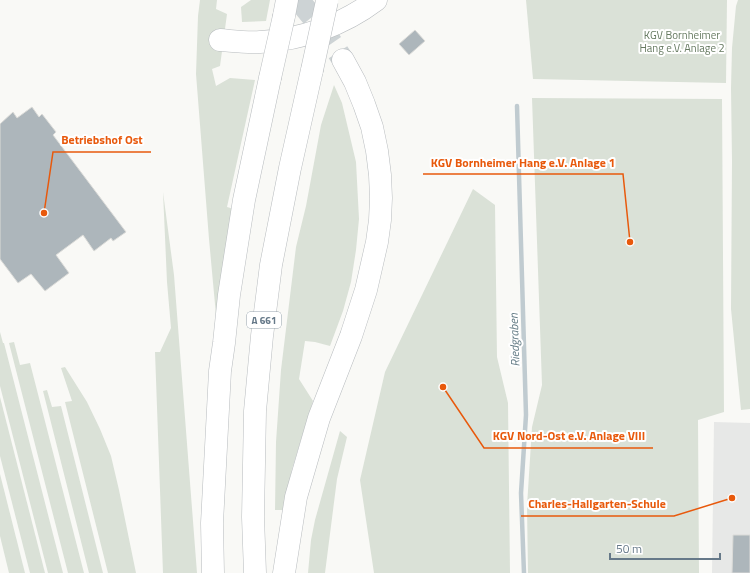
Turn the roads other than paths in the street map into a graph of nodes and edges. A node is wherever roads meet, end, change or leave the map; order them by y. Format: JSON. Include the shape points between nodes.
{"nodes":[{"id":1,"x":376,"y":0,"type":"edge"},
{"id":2,"x":327,"y":1,"type":"edge"},
{"id":3,"x":285,"y":8,"type":"edge"},
{"id":4,"x":220,"y":40,"type":"dead end"},
{"id":5,"x":343,"y":60,"type":"tunnel mouth"},
{"id":6,"x":214,"y":573,"type":"edge"},
{"id":7,"x":255,"y":573,"type":"edge"},
{"id":8,"x":284,"y":573,"type":"edge"}],
"edges":[{"from":1,"to":4,"type":"highway","via":[[336,24],[298,36],[259,42]]},
{"from":2,"to":7,"type":"highway","number":"A 661","bridge":true,"via":[[274,250],[262,336],[254,411],[252,517]]},
{"from":3,"to":6,"type":"highway","bridge":true,"via":[[244,200],[229,295],[220,371],[212,523]]},
{"from":5,"to":8,"type":"highway","via":[[355,82],[372,127],[380,176],[380,220],[373,264],[364,297],[319,418],[296,497]]}]}
